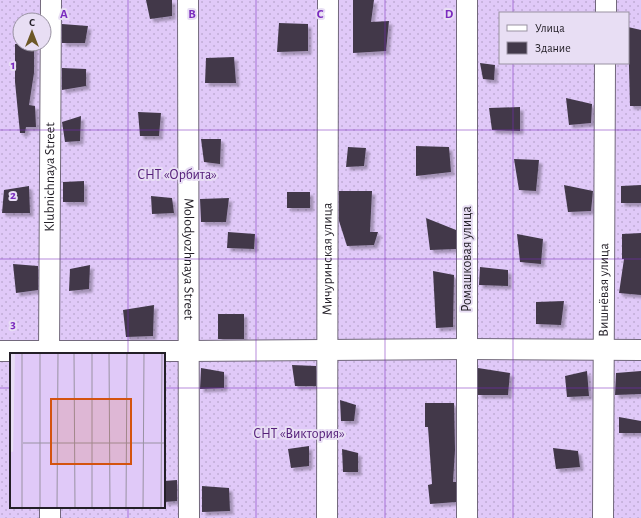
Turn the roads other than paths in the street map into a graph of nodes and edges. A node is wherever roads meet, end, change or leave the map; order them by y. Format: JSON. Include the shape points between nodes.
{"nodes":[{"id":1,"x":51,"y":0,"type":"edge"},
{"id":2,"x":188,"y":0,"type":"edge"},
{"id":3,"x":328,"y":0,"type":"edge"},
{"id":4,"x":467,"y":0,"type":"edge"},
{"id":5,"x":606,"y":0,"type":"edge"},
{"id":6,"x":606,"y":12,"type":"edge"},
{"id":7,"x":605,"y":64,"type":"edge"},
{"id":8,"x":467,"y":348,"type":"junction"},
{"id":9,"x":327,"y":349,"type":"junction"},
{"id":10,"x":604,"y":350,"type":"junction"},
{"id":11,"x":641,"y":350,"type":"edge"},
{"id":12,"x":0,"y":351,"type":"edge"},
{"id":13,"x":189,"y":351,"type":"junction"},
{"id":14,"x":49,"y":352,"type":"edge"},
{"id":15,"x":189,"y":518,"type":"edge"},
{"id":16,"x":327,"y":518,"type":"edge"},
{"id":17,"x":467,"y":518,"type":"edge"},
{"id":18,"x":603,"y":518,"type":"edge"}],
"edges":[{"from":1,"to":14,"type":"street","name":"Klubnichnaya Street"},
{"from":2,"to":13,"type":"street","name":"Molodyozhnaya Street"},
{"from":3,"to":9,"type":"street","name":"Мичуринская улица"},
{"from":4,"to":8,"type":"street","name":"Ромашковая улица"},
{"from":5,"to":6,"type":"street"},
{"from":7,"to":10,"type":"street","name":"Вишнёвая улица"},
{"from":8,"to":9,"type":"street"},
{"from":8,"to":10,"type":"street"},
{"from":8,"to":17,"type":"street","name":"Ромашковая улица"},
{"from":9,"to":13,"type":"street"},
{"from":9,"to":16,"type":"street","name":"Мичуринская улица"},
{"from":10,"to":11,"type":"street"},
{"from":10,"to":18,"type":"street","name":"Вишнёвая улица"},
{"from":12,"to":14,"type":"street"},
{"from":13,"to":14,"type":"street"},
{"from":13,"to":15,"type":"street","name":"Molodyozhnaya Street"}]}
